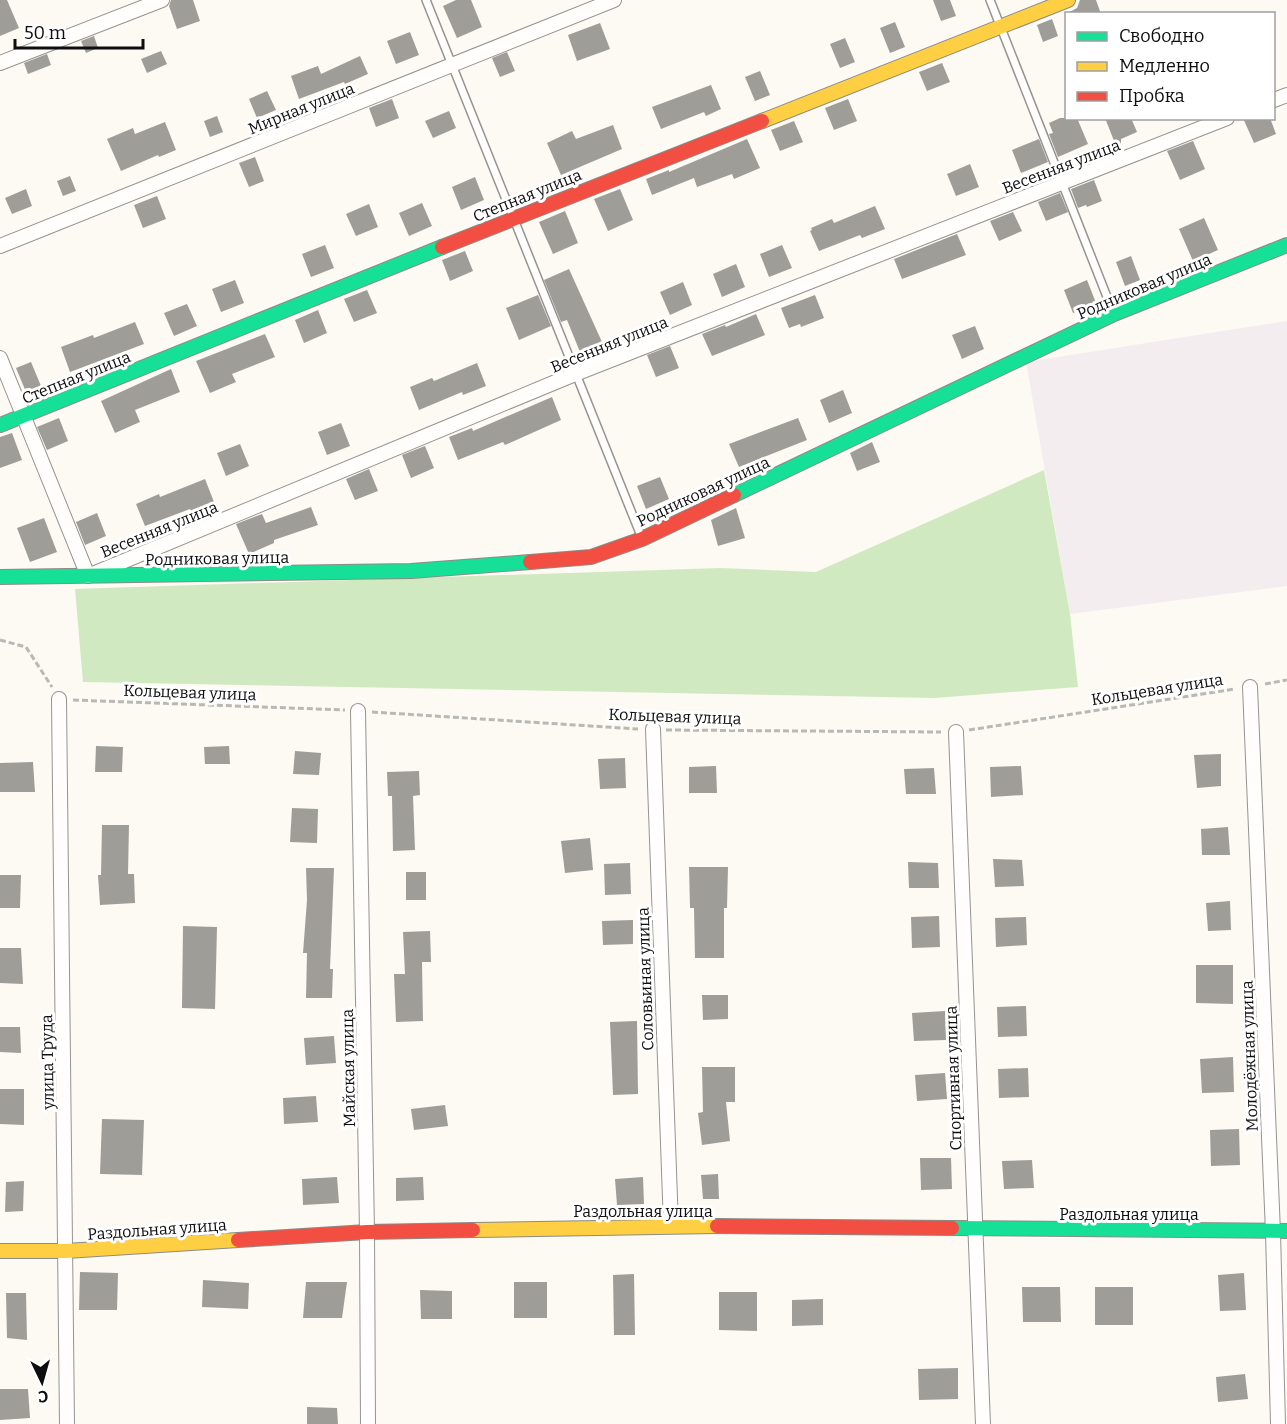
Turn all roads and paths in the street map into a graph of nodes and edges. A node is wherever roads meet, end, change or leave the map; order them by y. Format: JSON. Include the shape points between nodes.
{"nodes":[{"id":1,"x":162,"y":0,"type":"edge"},
{"id":2,"x":426,"y":0,"type":"edge"},
{"id":3,"x":614,"y":0,"type":"edge"},
{"id":4,"x":990,"y":0,"type":"edge"},
{"id":5,"x":1068,"y":0,"type":"edge"},
{"id":6,"x":1001,"y":26,"type":"junction"},
{"id":7,"x":0,"y":63,"type":"edge"},
{"id":8,"x":452,"y":65,"type":"junction"},
{"id":9,"x":1222,"y":120,"type":"edge"},
{"id":10,"x":1063,"y":183,"type":"junction"},
{"id":11,"x":514,"y":218,"type":"junction"},
{"id":12,"x":1287,"y":245,"type":"edge"},
{"id":13,"x":0,"y":246,"type":"edge"},
{"id":14,"x":1114,"y":314,"type":"junction"},
{"id":15,"x":0,"y":358,"type":"edge"},
{"id":16,"x":575,"y":374,"type":"junction"},
{"id":17,"x":24,"y":417,"type":"junction"},
{"id":18,"x":0,"y":425,"type":"edge"},
{"id":19,"x":642,"y":539,"type":"junction"},
{"id":20,"x":87,"y":576,"type":"junction"},
{"id":21,"x":0,"y":577,"type":"edge"},
{"id":22,"x":0,"y":640,"type":"edge"},
{"id":23,"x":1287,"y":680,"type":"edge"},
{"id":24,"x":1250,"y":687,"type":"junction"},
{"id":25,"x":60,"y":699,"type":"junction"},
{"id":26,"x":358,"y":711,"type":"junction"},
{"id":27,"x":653,"y":729,"type":"junction"},
{"id":28,"x":956,"y":732,"type":"junction"},
{"id":29,"x":671,"y":1226,"type":"junction"},
{"id":30,"x":976,"y":1230,"type":"junction"},
{"id":31,"x":1280,"y":1231,"type":"edge"},
{"id":32,"x":367,"y":1232,"type":"junction"},
{"id":33,"x":0,"y":1251,"type":"edge"},
{"id":34,"x":66,"y":1251,"type":"junction"},
{"id":35,"x":67,"y":1424,"type":"edge"},
{"id":36,"x":368,"y":1424,"type":"edge"},
{"id":37,"x":983,"y":1424,"type":"edge"},
{"id":38,"x":1278,"y":1424,"type":"edge"}],
"edges":[{"from":1,"to":7,"type":"street"},
{"from":2,"to":8,"type":"lane"},
{"from":3,"to":8,"type":"street","name":"Мирная улица"},
{"from":4,"to":6,"type":"lane"},
{"from":5,"to":6,"type":"street","name":"Степная улица"},
{"from":6,"to":10,"type":"lane"},
{"from":6,"to":11,"type":"street","name":"Степная улица"},
{"from":8,"to":11,"type":"lane"},
{"from":8,"to":13,"type":"street","name":"Мирная улица"},
{"from":9,"to":10,"type":"street","name":"Весенняя улица"},
{"from":10,"to":14,"type":"lane"},
{"from":10,"to":16,"type":"street","name":"Весенняя улица"},
{"from":11,"to":16,"type":"lane"},
{"from":11,"to":17,"type":"street","name":"Степная улица"},
{"from":12,"to":14,"type":"street","name":"Родниковая улица"},
{"from":14,"to":19,"type":"street","name":"Родниковая улица"},
{"from":15,"to":17,"type":"street"},
{"from":16,"to":19,"type":"lane"},
{"from":16,"to":20,"type":"street","name":"Весенняя улица"},
{"from":17,"to":18,"type":"street","name":"Степная улица"},
{"from":17,"to":20,"type":"street"},
{"from":19,"to":20,"type":"street","name":"Родниковая улица","via":[[591,557],[411,571]]},
{"from":20,"to":21,"type":"street","name":"Весенняя улица"},
{"from":22,"to":25,"type":"path","via":[[26,647]]},
{"from":23,"to":24,"type":"path","name":"Кольцевая улица"},
{"from":24,"to":28,"type":"path","name":"Кольцевая улица"},
{"from":24,"to":31,"type":"street","name":"Молодёжная улица"},
{"from":25,"to":26,"type":"path","name":"Кольцевая улица"},
{"from":25,"to":34,"type":"street","name":"улица Труда"},
{"from":26,"to":27,"type":"path","name":"Кольцевая улица"},
{"from":26,"to":32,"type":"street","name":"Майская улица"},
{"from":27,"to":28,"type":"path","name":"Кольцевая улица"},
{"from":27,"to":29,"type":"street","name":"Соловьиная улица"},
{"from":28,"to":30,"type":"street","name":"Спортивная улица"},
{"from":29,"to":30,"type":"street","name":"Раздольная улица"},
{"from":29,"to":32,"type":"street","name":"Раздольная улица"},
{"from":30,"to":31,"type":"street","name":"Раздольная улица"},
{"from":30,"to":37,"type":"street","name":"Спортивная улица"},
{"from":31,"to":38,"type":"street","name":"Молодёжная улица"},
{"from":32,"to":34,"type":"street","name":"Раздольная улица"},
{"from":32,"to":36,"type":"street","name":"Майская улица"},
{"from":33,"to":34,"type":"street","name":"Раздольная улица"},
{"from":34,"to":35,"type":"street","name":"улица Труда"}]}
